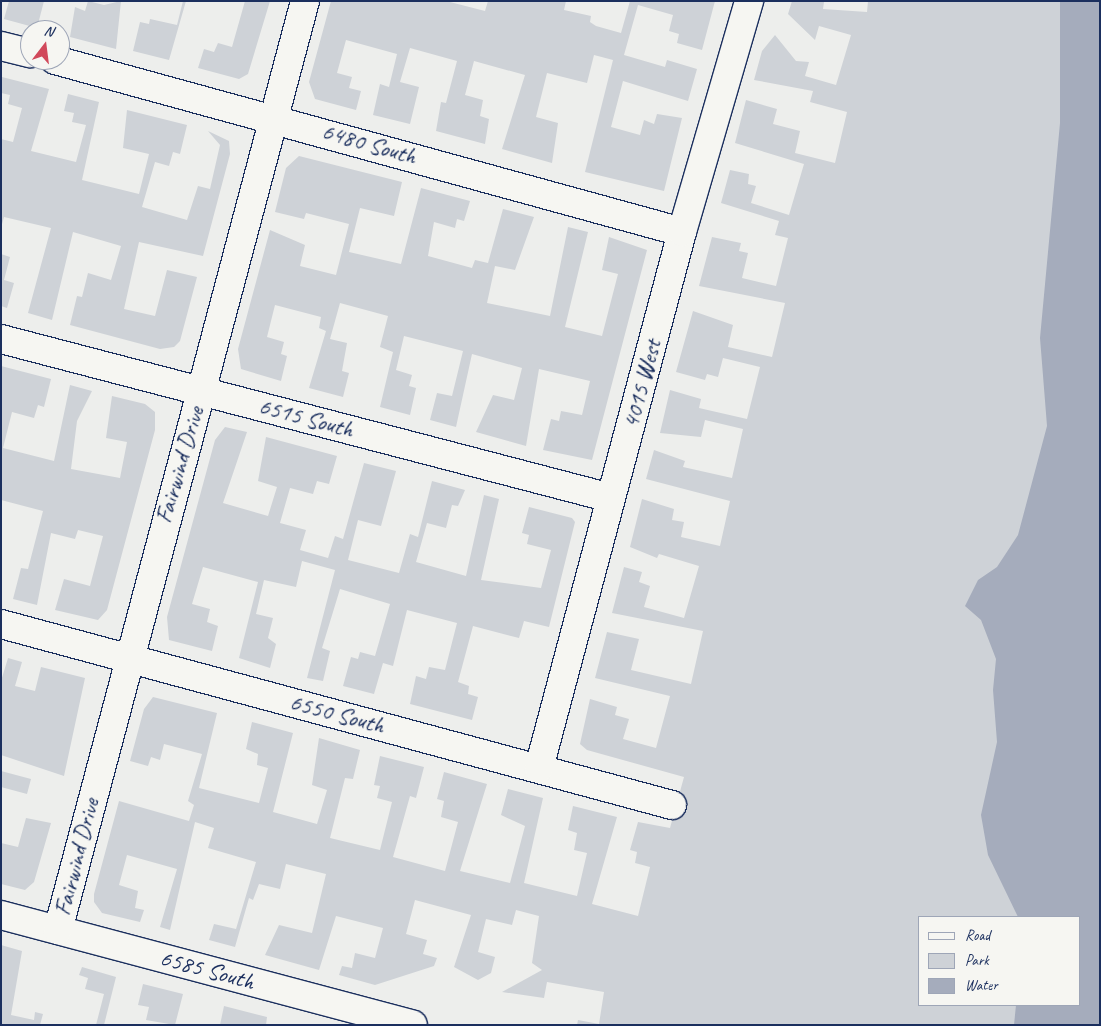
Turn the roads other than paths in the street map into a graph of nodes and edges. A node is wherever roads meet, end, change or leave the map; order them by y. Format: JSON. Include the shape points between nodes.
{"nodes":[{"id":1,"x":305,"y":1,"type":"edge"},
{"id":2,"x":749,"y":1,"type":"edge"},
{"id":3,"x":1,"y":46,"type":"edge"},
{"id":4,"x":20,"y":51,"type":"edge"},
{"id":5,"x":70,"y":64,"type":"edge"},
{"id":6,"x":276,"y":118,"type":"junction"},
{"id":7,"x":682,"y":232,"type":"junction"},
{"id":8,"x":1,"y":339,"type":"edge"},
{"id":9,"x":202,"y":390,"type":"junction"},
{"id":10,"x":611,"y":498,"type":"junction"},
{"id":11,"x":1,"y":624,"type":"edge"},
{"id":12,"x":127,"y":658,"type":"junction"},
{"id":13,"x":539,"y":768,"type":"junction"},
{"id":14,"x":672,"y":805,"type":"dead end"},
{"id":15,"x":1,"y":915,"type":"edge"},
{"id":16,"x":58,"y":930,"type":"junction"},
{"id":17,"x":413,"y":1025,"type":"edge"}],
"edges":[{"from":1,"to":6,"type":"street","name":"Fairwind Drive"},
{"from":2,"to":7,"type":"street","name":"4015 West"},
{"from":3,"to":4,"type":"street"},
{"from":5,"to":6,"type":"street","name":"6480 South"},
{"from":6,"to":7,"type":"street","name":"6480 South"},
{"from":6,"to":9,"type":"street","name":"Fairwind Drive"},
{"from":7,"to":10,"type":"street","name":"4015 West"},
{"from":8,"to":9,"type":"street","name":"6515 South"},
{"from":9,"to":10,"type":"street","name":"6515 South"},
{"from":9,"to":12,"type":"street","name":"Fairwind Drive"},
{"from":10,"to":13,"type":"street","name":"4015 West"},
{"from":11,"to":12,"type":"street","name":"6550 South"},
{"from":12,"to":13,"type":"street","name":"6550 South"},
{"from":12,"to":16,"type":"street","name":"Fairwind Drive"},
{"from":13,"to":14,"type":"street","name":"6550 South"},
{"from":15,"to":16,"type":"street","name":"6585 South"},
{"from":16,"to":17,"type":"street","name":"6585 South"}]}
